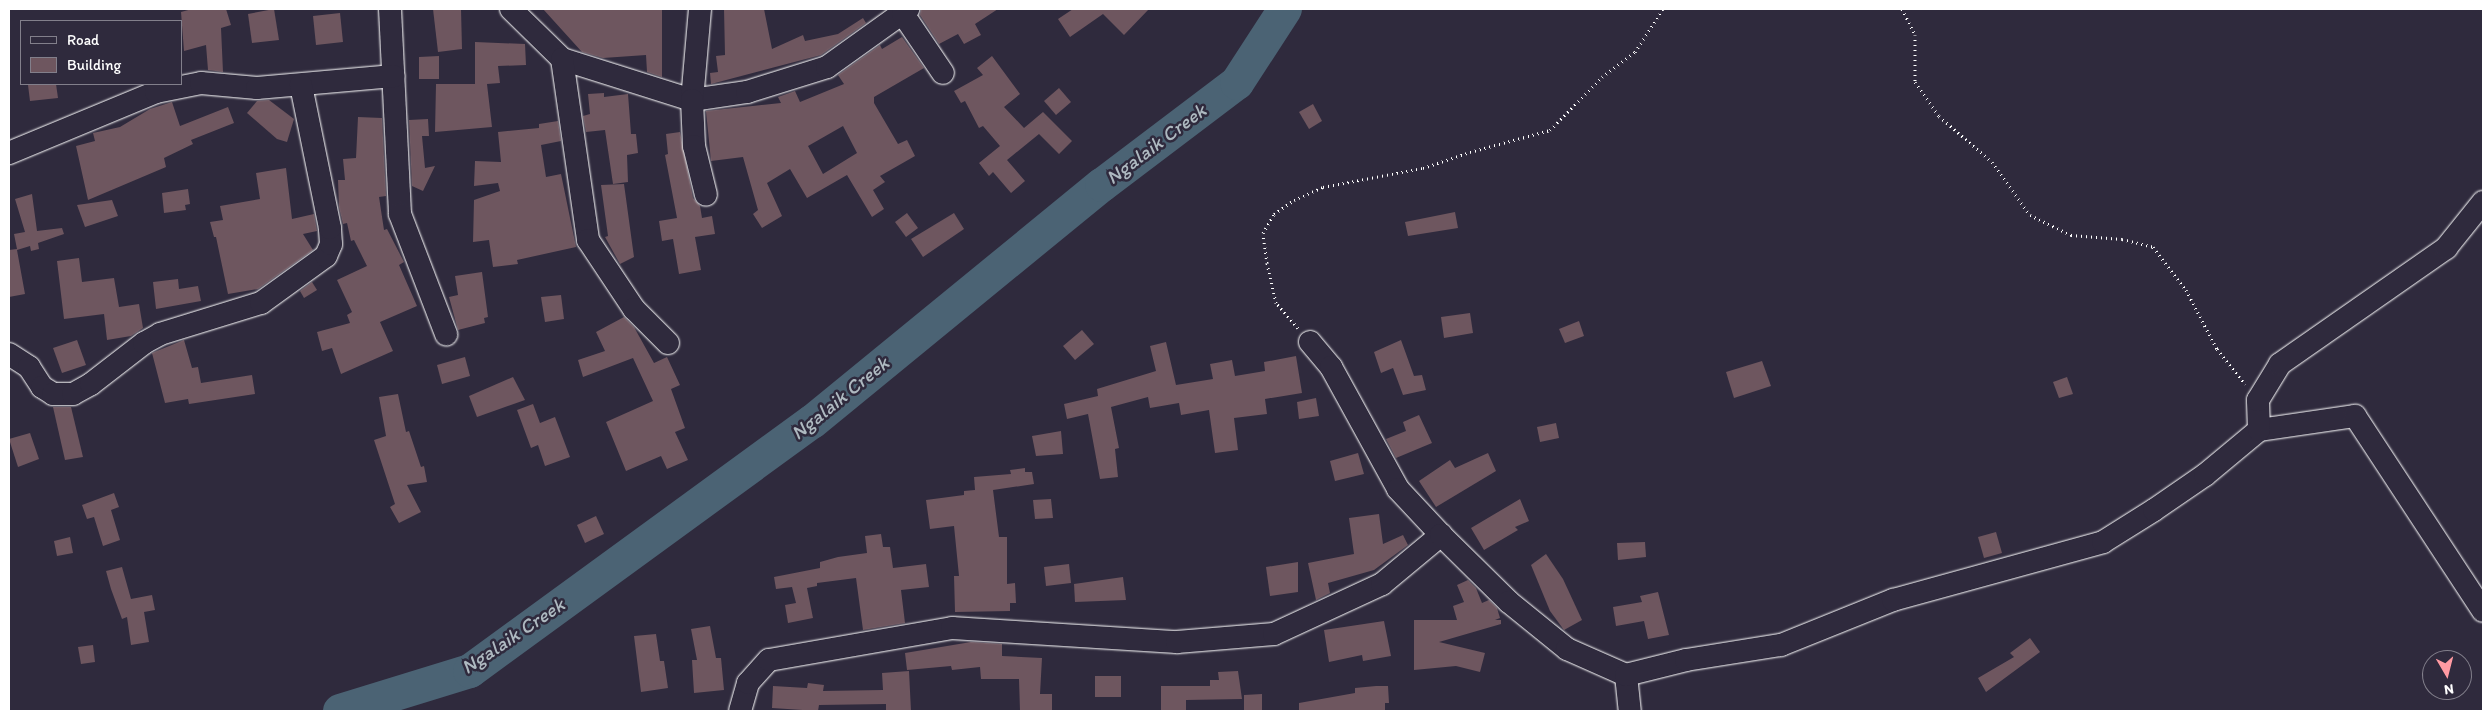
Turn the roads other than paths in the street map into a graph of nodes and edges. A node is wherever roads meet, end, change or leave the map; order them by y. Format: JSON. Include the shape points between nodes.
{"nodes":[{"id":1,"x":390,"y":9,"type":"edge"},
{"id":2,"x":511,"y":9,"type":"edge"},
{"id":3,"x":700,"y":9,"type":"edge"},
{"id":4,"x":905,"y":11,"type":"edge"},
{"id":5,"x":562,"y":59,"type":"junction"},
{"id":6,"x":943,"y":73,"type":"dead end"},
{"id":7,"x":393,"y":76,"type":"junction"},
{"id":8,"x":301,"y":84,"type":"junction"},
{"id":9,"x":692,"y":100,"type":"junction"},
{"id":10,"x":9,"y":153,"type":"edge"},
{"id":11,"x":706,"y":195,"type":"dead end"},
{"id":12,"x":2483,"y":202,"type":"edge"},
{"id":13,"x":446,"y":334,"type":"dead end"},
{"id":14,"x":1310,"y":342,"type":"road end"},
{"id":15,"x":668,"y":343,"type":"dead end"},
{"id":16,"x":9,"y":354,"type":"edge"},
{"id":17,"x":2258,"y":430,"type":"junction"},
{"id":18,"x":1441,"y":535,"type":"junction"},
{"id":19,"x":2483,"y":611,"type":"edge"},
{"id":20,"x":1626,"y":675,"type":"junction"},
{"id":21,"x":740,"y":711,"type":"edge"},
{"id":22,"x":1630,"y":711,"type":"edge"}],
"edges":[{"from":1,"to":7,"type":"street"},
{"from":2,"to":5,"type":"street"},
{"from":3,"to":9,"type":"street"},
{"from":4,"to":6,"type":"street"},
{"from":4,"to":9,"type":"street","via":[[827,67],[748,92]]},
{"from":5,"to":9,"type":"street"},
{"from":5,"to":15,"type":"street","via":[[588,240],[634,309]]},
{"from":7,"to":8,"type":"street"},
{"from":7,"to":13,"type":"street","via":[[400,214]]},
{"from":8,"to":10,"type":"street","via":[[257,88],[201,83],[156,92]]},
{"from":8,"to":16,"type":"street","via":[[330,228],[331,244],[326,256],[260,303],[144,343],[91,384],[72,394],[53,394],[42,387],[30,367]]},
{"from":9,"to":11,"type":"street","via":[[694,146]]},
{"from":12,"to":17,"type":"street","via":[[2446,248],[2280,364],[2258,400]]},
{"from":14,"to":18,"type":"street","via":[[1331,367],[1398,489]]},
{"from":17,"to":19,"type":"street","via":[[2355,416]]},
{"from":17,"to":20,"type":"street","via":[[2205,475],[2103,542],[1893,600],[1781,645],[1686,660]]},
{"from":18,"to":20,"type":"street","via":[[1509,602],[1567,649]]},
{"from":18,"to":21,"type":"street","via":[[1382,584],[1274,634],[1177,642],[952,628],[769,660],[748,682]]},
{"from":20,"to":22,"type":"street"}]}
